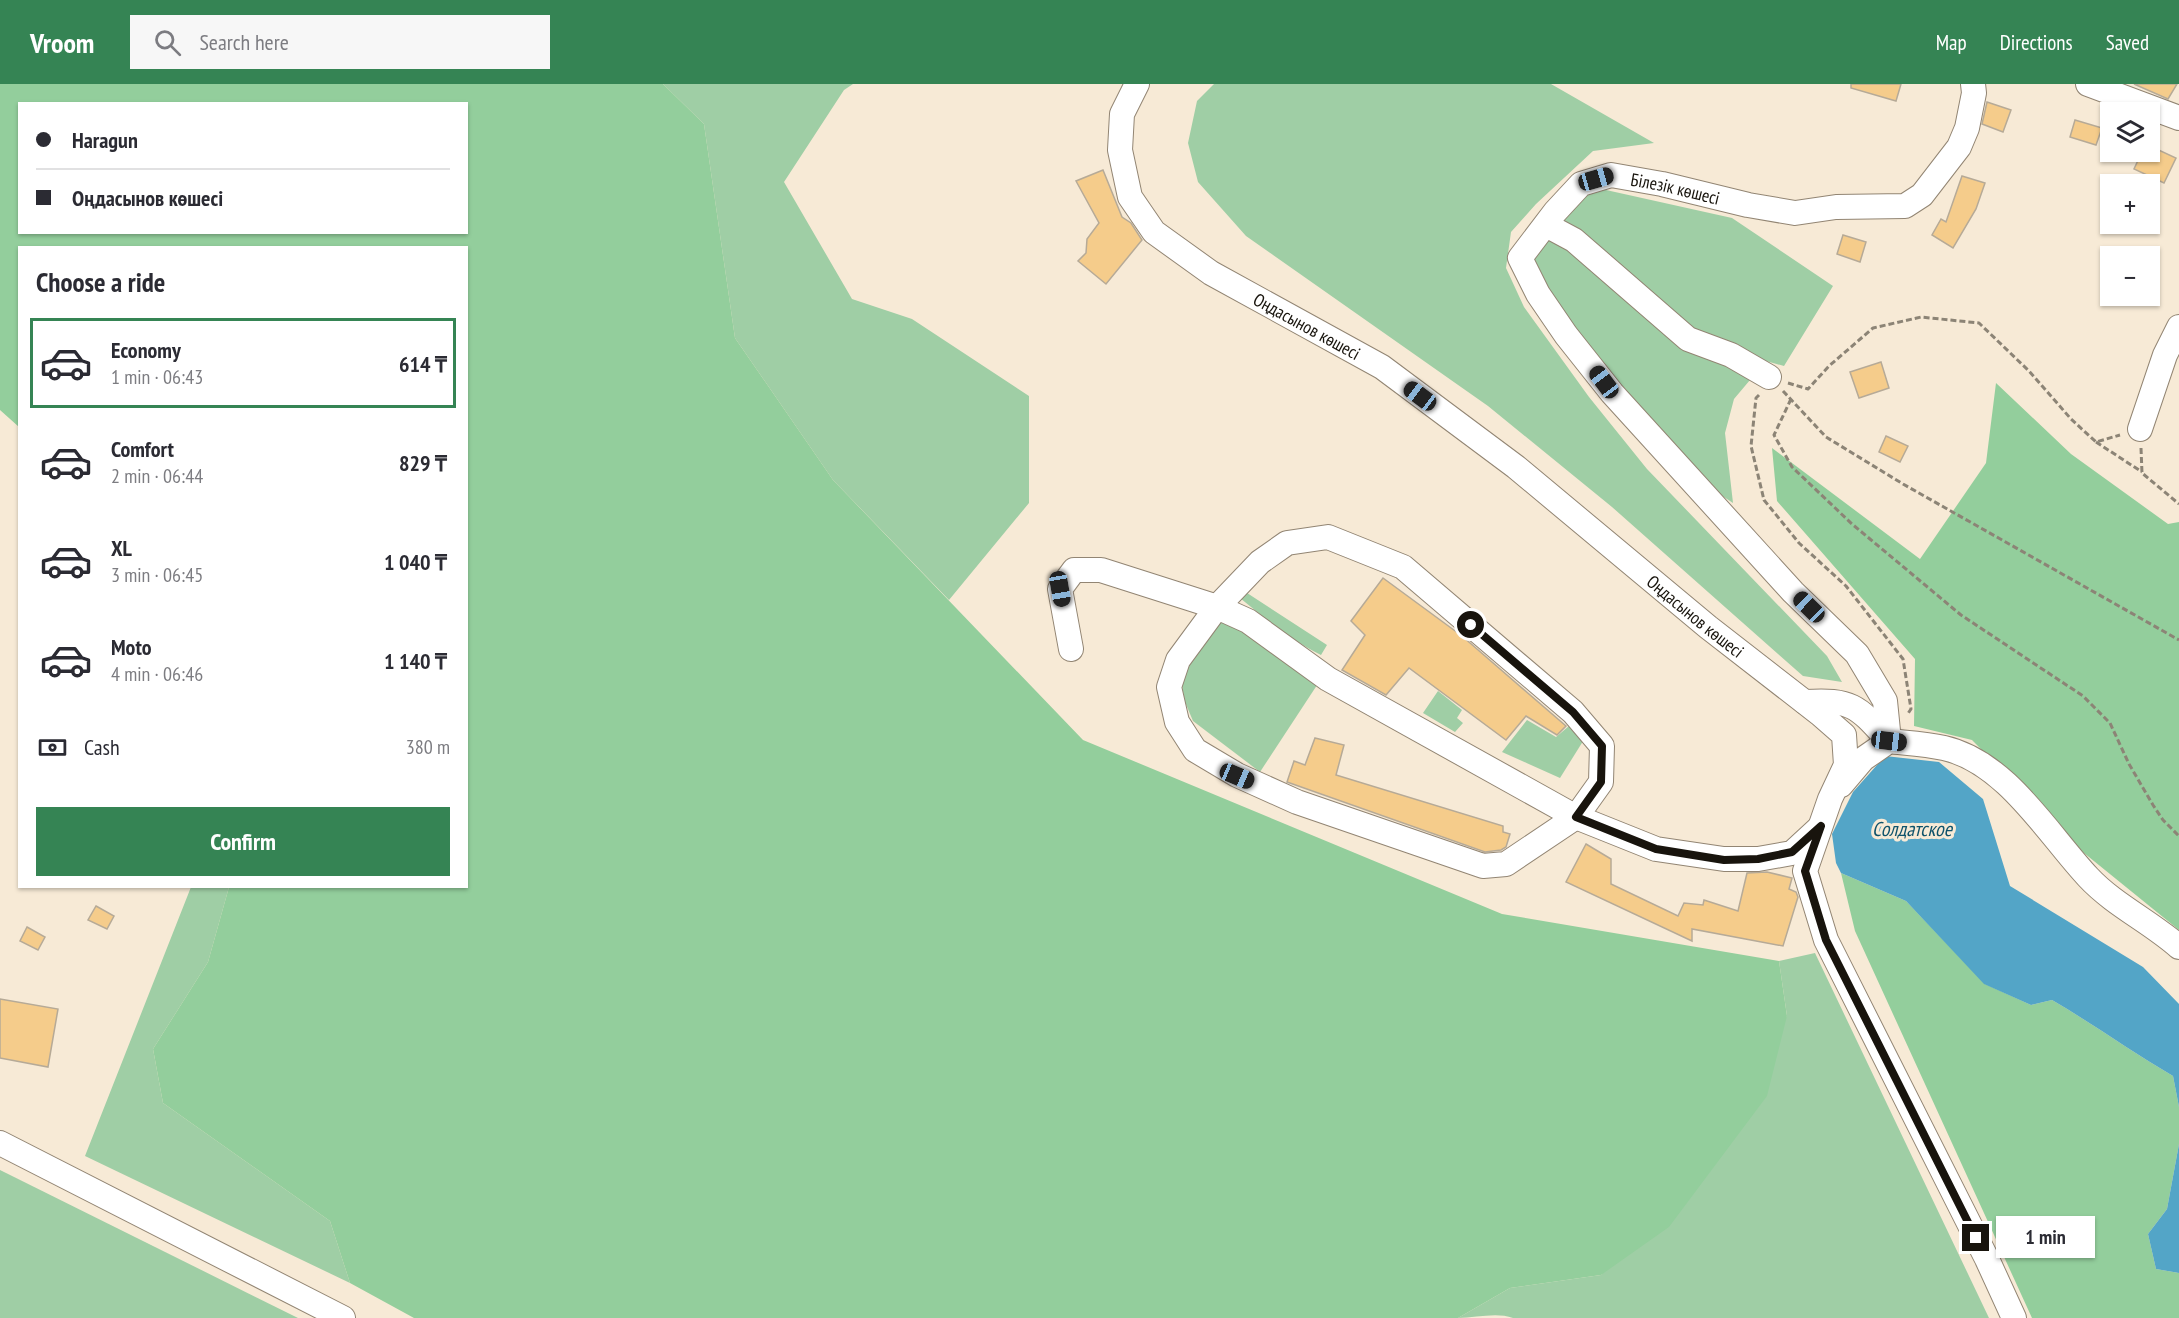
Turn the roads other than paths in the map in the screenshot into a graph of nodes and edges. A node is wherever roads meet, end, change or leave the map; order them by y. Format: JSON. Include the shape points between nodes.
{"nodes":[{"id":1,"x":1137,"y":84,"type":"edge"},
{"id":2,"x":1973,"y":84,"type":"edge"},
{"id":3,"x":2091,"y":85,"type":"edge"},
{"id":4,"x":2179,"y":118,"type":"edge"},
{"id":5,"x":1546,"y":225,"type":"junction"},
{"id":6,"x":2179,"y":327,"type":"edge"},
{"id":7,"x":1769,"y":377,"type":"road end"},
{"id":8,"x":2140,"y":429,"type":"road end"},
{"id":9,"x":1217,"y":607,"type":"junction"},
{"id":10,"x":1071,"y":649,"type":"dead end"},
{"id":11,"x":1805,"y":702,"type":"junction"},
{"id":12,"x":1889,"y":741,"type":"junction"},
{"id":13,"x":1830,"y":799,"type":"junction"},
{"id":14,"x":1576,"y":817,"type":"junction"},
{"id":15,"x":1821,"y":826,"type":"junction"},
{"id":16,"x":2179,"y":947,"type":"edge"},
{"id":17,"x":0,"y":1143,"type":"edge"},
{"id":18,"x":343,"y":1318,"type":"edge"},
{"id":19,"x":2014,"y":1318,"type":"edge"}],
"edges":[{"from":1,"to":11,"type":"street","name":"Оңдасынов көшесі","via":[[1122,114],[1120,150],[1130,197],[1154,232],[1211,273],[1382,367],[1516,466],[1708,627]]},
{"from":2,"to":5,"type":"street","name":"Білезік көшесі","via":[[1967,128],[1959,147],[1922,195],[1905,206],[1836,207],[1795,213],[1611,175],[1581,183]]},
{"from":3,"to":4,"type":"street"},
{"from":5,"to":7,"type":"street","via":[[1574,240],[1688,339],[1731,355]]},
{"from":5,"to":12,"type":"street","name":"Білезік көшесі","via":[[1520,258],[1538,294],[1612,393],[1793,592],[1857,654],[1885,701]]},
{"from":6,"to":8,"type":"street","via":[[2165,355]]},
{"from":9,"to":10,"type":"street","via":[[1101,570],[1074,570],[1060,589]]},
{"from":9,"to":14,"type":"street","via":[[1248,621],[1328,679]]},
{"from":9,"to":14,"type":"street","via":[[1260,562],[1287,543],[1328,537],[1403,567],[1573,712],[1602,746],[1601,782]]},
{"from":9,"to":14,"type":"street","via":[[1178,660],[1169,687],[1177,722],[1195,750],[1237,776],[1484,866],[1506,864]]},
{"from":11,"to":12,"type":"street","via":[[1832,700],[1856,708]]},
{"from":11,"to":13,"type":"street","name":"Оңдасынов көшесі","via":[[1844,735],[1846,765]]},
{"from":12,"to":13,"type":"street","via":[[1863,759]]},
{"from":12,"to":16,"type":"street","via":[[1944,748],[1978,761],[2031,810],[2089,878]]},
{"from":13,"to":15,"type":"street","name":"Оңдасынов көшесі"},
{"from":14,"to":15,"type":"street","via":[[1656,849],[1724,860],[1792,852]]},
{"from":15,"to":19,"type":"street","name":"Оңдасынов көшесі","via":[[1805,871],[1826,940]]},
{"from":17,"to":18,"type":"street"}]}
